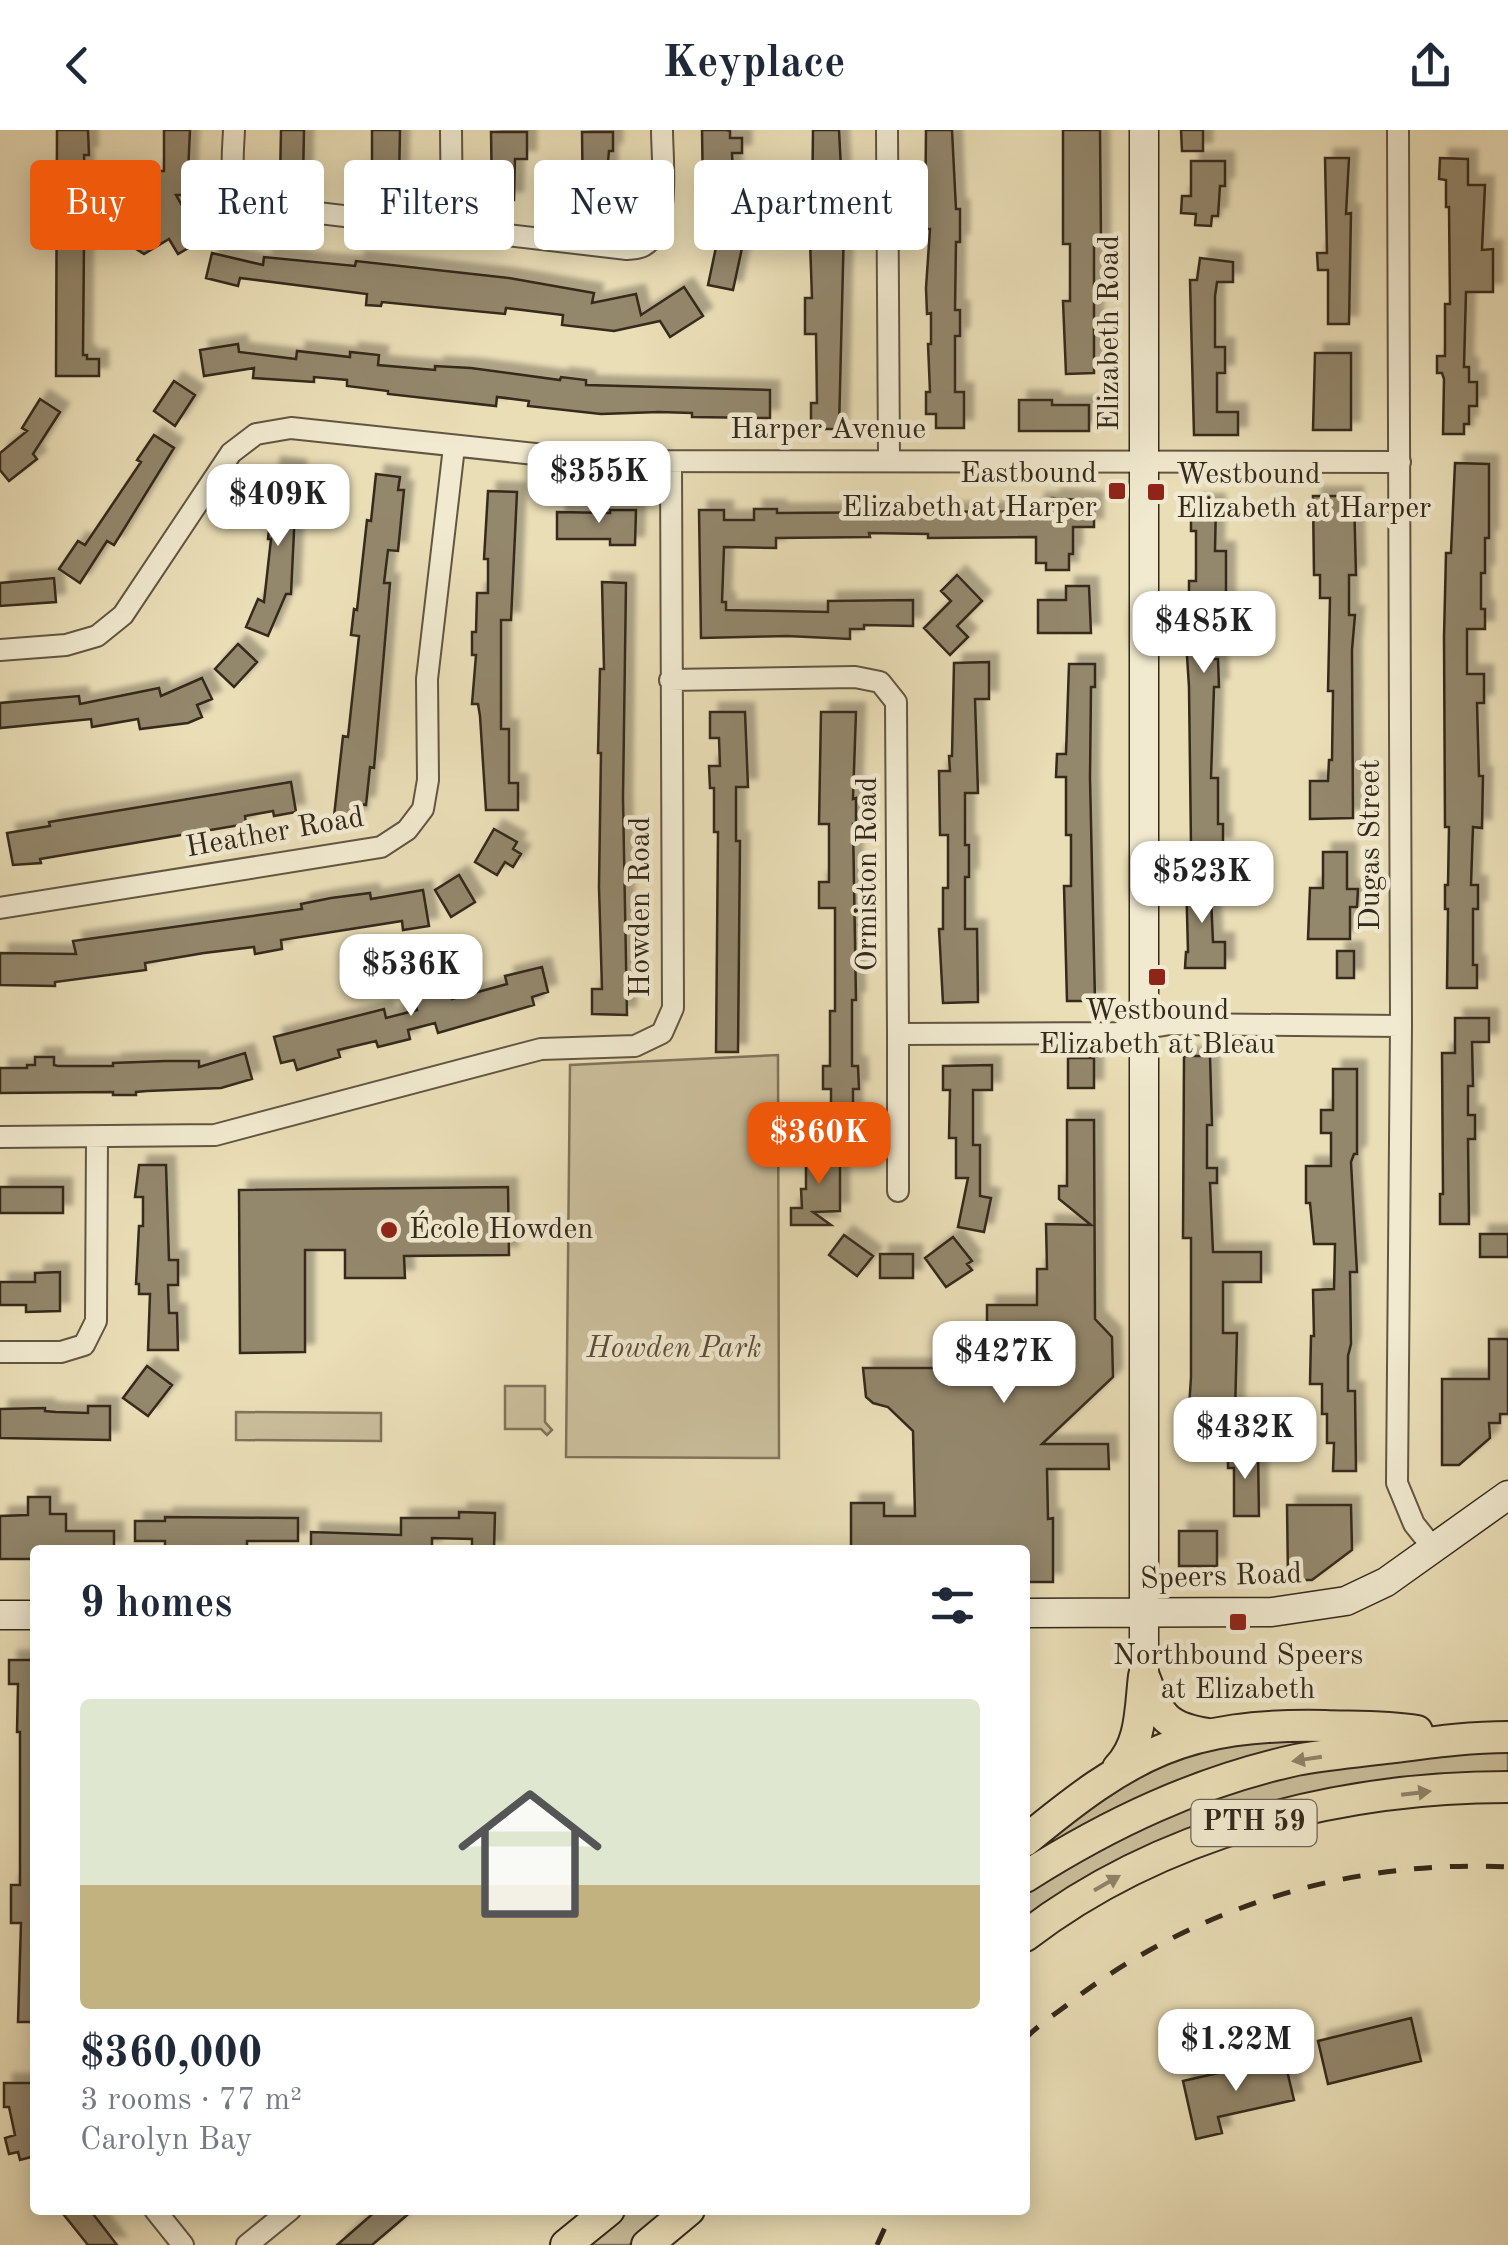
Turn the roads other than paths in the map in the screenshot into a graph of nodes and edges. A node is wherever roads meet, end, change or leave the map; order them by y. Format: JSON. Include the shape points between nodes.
{"nodes":[{"id":1,"x":234,"y":130,"type":"edge"},
{"id":2,"x":451,"y":130,"type":"edge"},
{"id":3,"x":662,"y":130,"type":"edge"},
{"id":4,"x":887,"y":130,"type":"edge"},
{"id":5,"x":1144,"y":130,"type":"edge"},
{"id":6,"x":1398,"y":130,"type":"edge"},
{"id":7,"x":451,"y":160,"type":"edge"},
{"id":8,"x":344,"y":215,"type":"edge"},
{"id":9,"x":514,"y":235,"type":"edge"},
{"id":10,"x":454,"y":446,"type":"junction"},
{"id":11,"x":889,"y":459,"type":"junction"},
{"id":12,"x":671,"y":462,"type":"junction"},
{"id":13,"x":1142,"y":462,"type":"junction"},
{"id":14,"x":1400,"y":462,"type":"junction"},
{"id":15,"x":0,"y":650,"type":"edge"},
{"id":16,"x":670,"y":680,"type":"junction"},
{"id":17,"x":0,"y":908,"type":"edge"},
{"id":18,"x":1401,"y":1026,"type":"junction"},
{"id":19,"x":1145,"y":1027,"type":"junction"},
{"id":20,"x":898,"y":1034,"type":"junction"},
{"id":21,"x":0,"y":1137,"type":"edge"},
{"id":22,"x":96,"y":1137,"type":"junction"},
{"id":23,"x":898,"y":1191,"type":"dead end"},
{"id":24,"x":0,"y":1352,"type":"edge"},
{"id":25,"x":1508,"y":1495,"type":"edge"},
{"id":26,"x":1434,"y":1549,"type":"junction"},
{"id":27,"x":1145,"y":1612,"type":"junction"},
{"id":28,"x":1030,"y":1613,"type":"edge"},
{"id":29,"x":0,"y":1615,"type":"edge"},
{"id":30,"x":30,"y":1615,"type":"edge"},
{"id":31,"x":1144,"y":1676,"type":"junction"},
{"id":32,"x":1208,"y":1734,"type":"junction"},
{"id":33,"x":1508,"y":1736,"type":"edge"},
{"id":34,"x":1464,"y":1738,"type":"junction"},
{"id":35,"x":1112,"y":1774,"type":"junction"},
{"id":36,"x":1508,"y":1787,"type":"edge"},
{"id":37,"x":1030,"y":1837,"type":"edge"},
{"id":38,"x":1030,"y":1874,"type":"edge"},
{"id":39,"x":1030,"y":1933,"type":"edge"},
{"id":40,"x":158,"y":2215,"type":"edge"},
{"id":41,"x":284,"y":2215,"type":"edge"},
{"id":42,"x":602,"y":2215,"type":"edge"},
{"id":43,"x":683,"y":2215,"type":"edge"},
{"id":44,"x":183,"y":2245,"type":"edge"},
{"id":45,"x":247,"y":2245,"type":"edge"},
{"id":46,"x":566,"y":2245,"type":"edge"},
{"id":47,"x":646,"y":2245,"type":"edge"}],
"edges":[{"from":1,"to":8,"type":"street","via":[[233,178],[250,205]]},
{"from":2,"to":7,"type":"street"},
{"from":3,"to":9,"type":"street","via":[[658,230],[643,246]]},
{"from":4,"to":11,"type":"street"},
{"from":5,"to":13,"type":"street","name":"Elizabeth Road"},
{"from":6,"to":14,"type":"street","name":"Dugas Street"},
{"from":10,"to":12,"type":"street","name":"Harper Avenue"},
{"from":10,"to":15,"type":"street","name":"Harper Avenue","via":[[290,428],[256,434],[232,453],[122,615],[97,636]]},
{"from":10,"to":17,"type":"street","name":"Heather Road","via":[[428,679],[428,780],[423,808],[407,830],[381,847]]},
{"from":11,"to":12,"type":"street","name":"Harper Avenue"},
{"from":11,"to":13,"type":"street","name":"Harper Avenue"},
{"from":12,"to":16,"type":"street","name":"Howden Road"},
{"from":13,"to":14,"type":"street","name":"Harper Avenue"},
{"from":13,"to":19,"type":"street","name":"Elizabeth Road"},
{"from":14,"to":18,"type":"street","name":"Dugas Street"},
{"from":16,"to":20,"type":"street","name":"Ormiston Road","via":[[855,678],[880,682],[896,702]]},
{"from":16,"to":22,"type":"street","name":"Howden Road","via":[[672,1008],[662,1033],[635,1046],[541,1048],[215,1136]]},
{"from":18,"to":19,"type":"street"},
{"from":18,"to":26,"type":"street","name":"Dugas Street","via":[[1397,1483],[1414,1524]]},
{"from":19,"to":20,"type":"street","via":[[1116,1034]]},
{"from":19,"to":27,"type":"street","name":"Elizabeth Road"},
{"from":20,"to":23,"type":"street","name":"Ormiston Road"},
{"from":21,"to":22,"type":"street","name":"Howden Road"},
{"from":22,"to":24,"type":"street","via":[[96,1321],[84,1344],[60,1352]]},
{"from":25,"to":26,"type":"street","name":"Speers Road"},
{"from":26,"to":27,"type":"street","name":"Speers Road","via":[[1346,1601],[1272,1612]]},
{"from":27,"to":28,"type":"street","name":"Speers Road"},
{"from":27,"to":31,"type":"street","name":"Elizabeth Road"},
{"from":29,"to":30,"type":"street"},
{"from":31,"to":32,"type":"main road","via":[[1168,1722]]},
{"from":31,"to":35,"type":"main road","via":[[1136,1742]]},
{"from":32,"to":34,"type":"main road","via":[[1286,1726],[1404,1728]]},
{"from":32,"to":35,"type":"main road"},
{"from":33,"to":34,"type":"main road","number":"PTH 59"},
{"from":34,"to":38,"type":"main road","number":"PTH 59","one_way":true,"via":[[1300,1760],[1236,1776],[1089,1836]]},
{"from":35,"to":37,"type":"main road"},
{"from":39,"to":36,"type":"main road","number":"PTH 59","one_way":true,"via":[[1116,1877],[1271,1817],[1331,1802]]},
{"from":40,"to":44,"type":"street"},
{"from":41,"to":45,"type":"street"},
{"from":42,"to":46,"type":"main road"},
{"from":43,"to":47,"type":"main road"}]}
